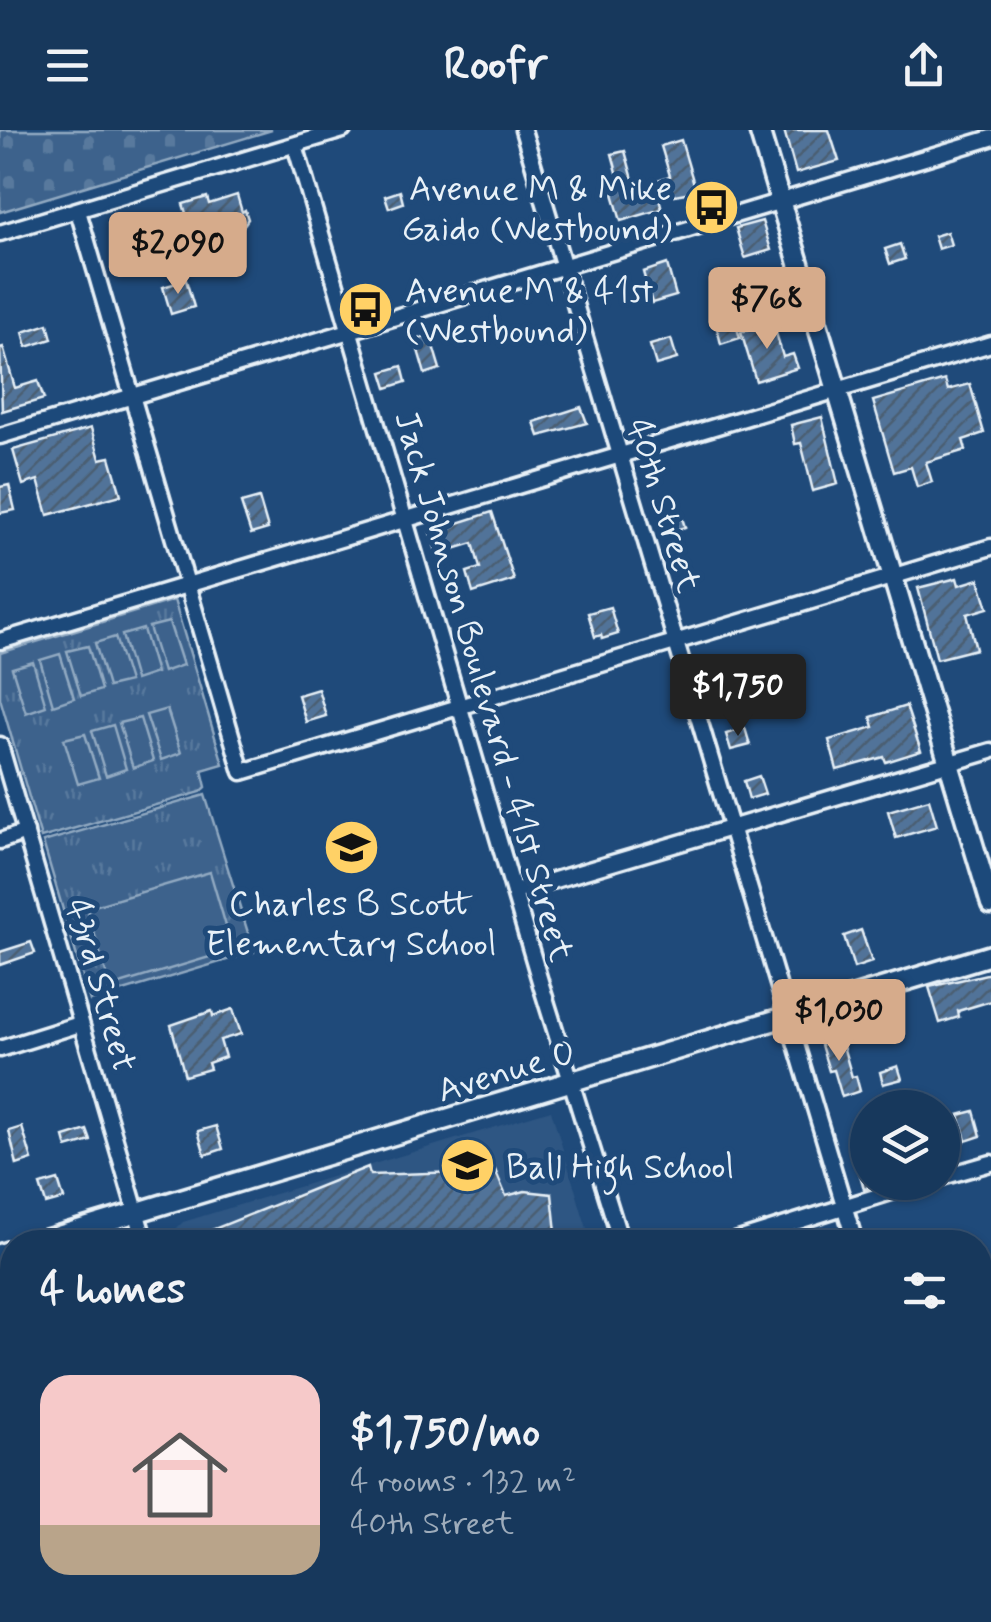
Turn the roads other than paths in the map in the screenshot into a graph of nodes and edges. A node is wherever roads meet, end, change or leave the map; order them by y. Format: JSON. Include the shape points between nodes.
{"nodes":[{"id":1,"x":343,"y":130,"type":"edge"},
{"id":2,"x":523,"y":130,"type":"edge"},
{"id":3,"x":759,"y":130,"type":"edge"},
{"id":4,"x":991,"y":138,"type":"edge"},
{"id":5,"x":296,"y":145,"type":"junction"},
{"id":6,"x":780,"y":200,"type":"junction"},
{"id":7,"x":78,"y":211,"type":"junction"},
{"id":8,"x":0,"y":233,"type":"edge"},
{"id":9,"x":562,"y":266,"type":"junction"},
{"id":10,"x":350,"y":330,"type":"junction"},
{"id":11,"x":991,"y":344,"type":"edge"},
{"id":12,"x":837,"y":390,"type":"junction"},
{"id":13,"x":131,"y":396,"type":"junction"},
{"id":14,"x":0,"y":436,"type":"edge"},
{"id":15,"x":618,"y":456,"type":"junction"},
{"id":16,"x":406,"y":521,"type":"junction"},
{"id":17,"x":991,"y":548,"type":"edge"},
{"id":18,"x":893,"y":577,"type":"junction"},
{"id":19,"x":187,"y":587,"type":"junction"},
{"id":20,"x":675,"y":640,"type":"junction"},
{"id":21,"x":0,"y":641,"type":"edge"},
{"id":22,"x":460,"y":706,"type":"junction"},
{"id":23,"x":0,"y":745,"type":"edge"},
{"id":24,"x":991,"y":751,"type":"edge"},
{"id":25,"x":948,"y":764,"type":"junction"},
{"id":26,"x":731,"y":829,"type":"junction"},
{"id":27,"x":26,"y":832,"type":"junction"},
{"id":28,"x":0,"y":840,"type":"edge"},
{"id":29,"x":514,"y":892,"type":"junction"},
{"id":30,"x":991,"y":904,"type":"edge"},
{"id":31,"x":991,"y":955,"type":"edge"},
{"id":32,"x":788,"y":1018,"type":"junction"},
{"id":33,"x":80,"y":1024,"type":"junction"},
{"id":34,"x":0,"y":1049,"type":"edge"},
{"id":35,"x":572,"y":1084,"type":"junction"},
{"id":36,"x":991,"y":1162,"type":"edge"},
{"id":37,"x":960,"y":1171,"type":"edge"},
{"id":38,"x":864,"y":1200,"type":"edge"},
{"id":39,"x":844,"y":1206,"type":"junction"},
{"id":40,"x":136,"y":1214,"type":"junction"},
{"id":41,"x":80,"y":1230,"type":"edge"},
{"id":42,"x":141,"y":1230,"type":"edge"},
{"id":43,"x":617,"y":1230,"type":"edge"},
{"id":44,"x":769,"y":1230,"type":"edge"},
{"id":45,"x":851,"y":1230,"type":"edge"}],
"edges":[{"from":1,"to":5,"type":"street"},
{"from":2,"to":9,"type":"street","name":"40th Street"},
{"from":3,"to":6,"type":"main road"},
{"from":4,"to":6,"type":"street"},
{"from":5,"to":7,"type":"street"},
{"from":5,"to":10,"type":"street","name":"Jack Johnson Boulevard - 41st Street"},
{"from":6,"to":9,"type":"street"},
{"from":6,"to":12,"type":"main road"},
{"from":7,"to":8,"type":"street"},
{"from":7,"to":13,"type":"street"},
{"from":9,"to":10,"type":"street"},
{"from":9,"to":15,"type":"street","name":"40th Street"},
{"from":10,"to":13,"type":"street"},
{"from":10,"to":16,"type":"street","name":"Jack Johnson Boulevard - 41st Street"},
{"from":11,"to":12,"type":"street"},
{"from":12,"to":15,"type":"street"},
{"from":12,"to":18,"type":"main road"},
{"from":13,"to":14,"type":"street"},
{"from":13,"to":19,"type":"street"},
{"from":15,"to":16,"type":"street"},
{"from":15,"to":20,"type":"street","name":"40th Street"},
{"from":16,"to":19,"type":"street"},
{"from":16,"to":22,"type":"street","name":"Jack Johnson Boulevard - 41st Street"},
{"from":17,"to":18,"type":"street"},
{"from":18,"to":20,"type":"street"},
{"from":18,"to":25,"type":"main road"},
{"from":19,"to":21,"type":"street"},
{"from":19,"to":22,"type":"street","via":[[242,772]]},
{"from":20,"to":22,"type":"street"},
{"from":20,"to":26,"type":"street","name":"40th Street"},
{"from":22,"to":29,"type":"street","name":"Jack Johnson Boulevard - 41st Street"},
{"from":23,"to":27,"type":"street","name":"43rd Street"},
{"from":24,"to":25,"type":"street"},
{"from":25,"to":26,"type":"street"},
{"from":25,"to":30,"type":"main road"},
{"from":26,"to":29,"type":"street"},
{"from":26,"to":32,"type":"street","name":"40th Street"},
{"from":27,"to":28,"type":"street"},
{"from":27,"to":33,"type":"street","name":"43rd Street"},
{"from":29,"to":35,"type":"street","name":"Jack Johnson Boulevard - 41st Street"},
{"from":31,"to":32,"type":"main road","name":"Avenue O"},
{"from":32,"to":35,"type":"main road","name":"Avenue O"},
{"from":32,"to":39,"type":"street","name":"40th Street"},
{"from":33,"to":34,"type":"street"},
{"from":33,"to":40,"type":"street","name":"43rd Street"},
{"from":35,"to":40,"type":"main road","name":"Avenue O"},
{"from":35,"to":43,"type":"street","name":"Jack Johnson Boulevard - 41st Street"},
{"from":36,"to":37,"type":"street"},
{"from":38,"to":39,"type":"street"},
{"from":39,"to":44,"type":"street"},
{"from":39,"to":45,"type":"street","name":"40th Street"},
{"from":40,"to":41,"type":"main road","name":"Avenue O"},
{"from":40,"to":42,"type":"street","name":"43rd Street"}]}
